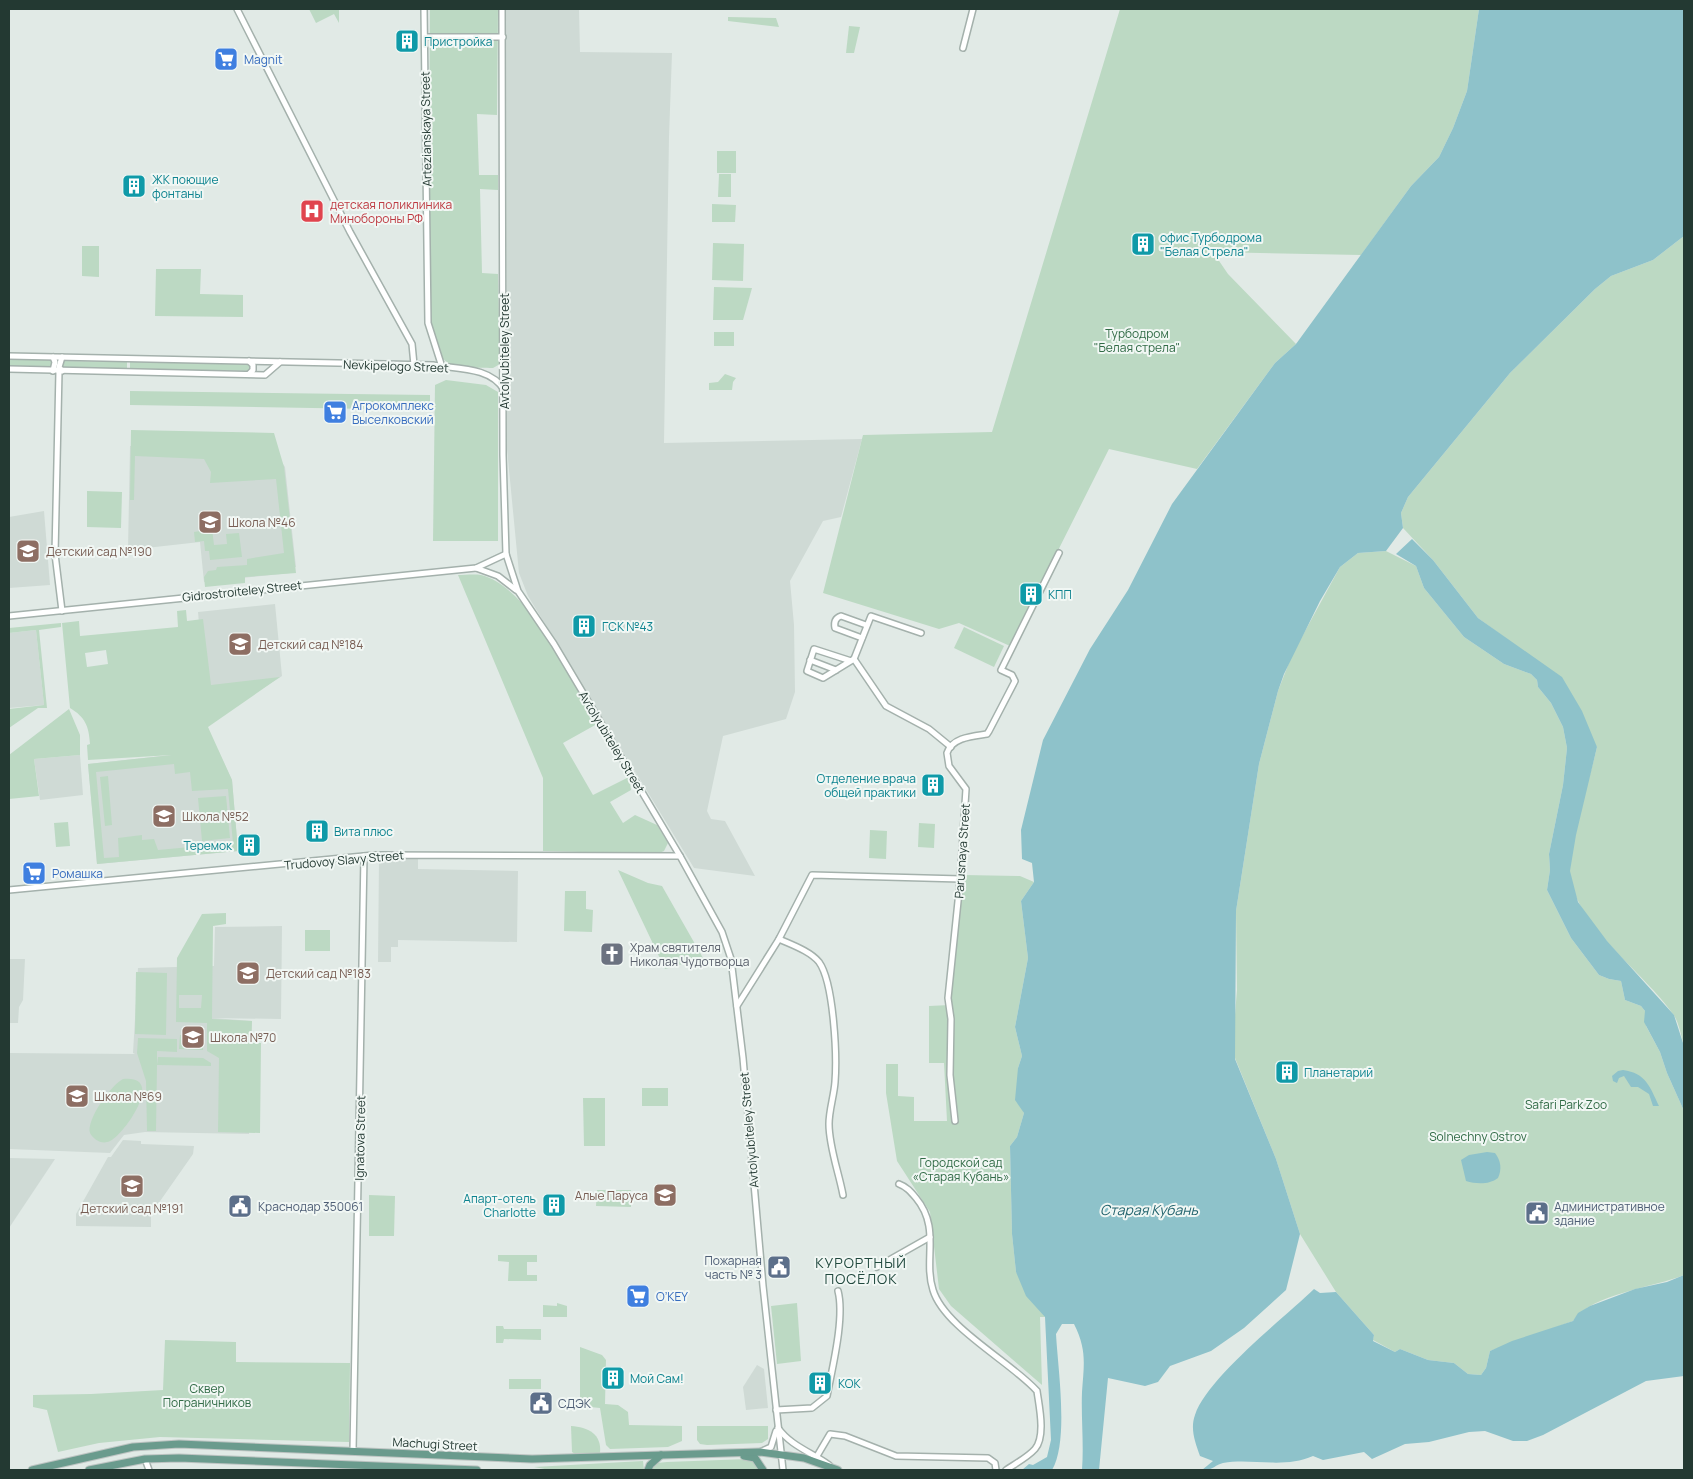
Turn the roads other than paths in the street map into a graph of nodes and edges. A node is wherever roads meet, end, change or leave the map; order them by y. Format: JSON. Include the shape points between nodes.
{"nodes":[{"id":1,"x":237,"y":9,"type":"edge"},
{"id":2,"x":424,"y":9,"type":"edge"},
{"id":3,"x":502,"y":9,"type":"edge"},
{"id":4,"x":973,"y":9,"type":"edge"},
{"id":5,"x":425,"y":37,"type":"junction"},
{"id":6,"x":503,"y":37,"type":"junction"},
{"id":7,"x":963,"y":48,"type":"dead end"},
{"id":8,"x":9,"y":356,"type":"edge"},
{"id":9,"x":53,"y":357,"type":"junction"},
{"id":10,"x":62,"y":357,"type":"junction"},
{"id":11,"x":249,"y":361,"type":"junction"},
{"id":12,"x":280,"y":362,"type":"junction"},
{"id":13,"x":414,"y":365,"type":"junction"},
{"id":14,"x":442,"y":367,"type":"junction"},
{"id":15,"x":9,"y":370,"type":"edge"},
{"id":16,"x":58,"y":371,"type":"junction"},
{"id":17,"x":249,"y":374,"type":"junction"},
{"id":18,"x":504,"y":390,"type":"junction"},
{"id":19,"x":1059,"y":553,"type":"dead end"},
{"id":20,"x":506,"y":554,"type":"junction"},
{"id":21,"x":476,"y":568,"type":"junction"},
{"id":22,"x":518,"y":591,"type":"junction"},
{"id":23,"x":62,"y":611,"type":"junction"},
{"id":24,"x":9,"y":616,"type":"edge"},
{"id":25,"x":866,"y":625,"type":"junction"},
{"id":26,"x":921,"y":633,"type":"dead end"},
{"id":27,"x":862,"y":638,"type":"junction"},
{"id":28,"x":810,"y":660,"type":"junction"},
{"id":29,"x":853,"y":660,"type":"junction"},
{"id":30,"x":836,"y":670,"type":"junction"},
{"id":31,"x":951,"y":747,"type":"junction"},
{"id":32,"x":364,"y":856,"type":"junction"},
{"id":33,"x":680,"y":856,"type":"junction"},
{"id":34,"x":960,"y":879,"type":"junction"},
{"id":35,"x":9,"y":890,"type":"edge"},
{"id":36,"x":779,"y":939,"type":"junction"},
{"id":37,"x":737,"y":1006,"type":"junction"},
{"id":38,"x":955,"y":1121,"type":"dead end"},
{"id":39,"x":899,"y":1184,"type":"dead end"},
{"id":40,"x":843,"y":1195,"type":"dead end"},
{"id":41,"x":930,"y":1237,"type":"junction"},
{"id":42,"x":877,"y":1267,"type":"dead end"},
{"id":43,"x":838,"y":1292,"type":"dead end"},
{"id":44,"x":776,"y":1410,"type":"junction"},
{"id":45,"x":777,"y":1428,"type":"junction"},
{"id":46,"x":353,"y":1451,"type":"junction"},
{"id":47,"x":760,"y":1452,"type":"junction"},
{"id":48,"x":724,"y":1453,"type":"junction"},
{"id":49,"x":780,"y":1454,"type":"junction"},
{"id":50,"x":661,"y":1455,"type":"junction"},
{"id":51,"x":817,"y":1456,"type":"junction"},
{"id":52,"x":144,"y":1459,"type":"junction"},
{"id":53,"x":835,"y":1469,"type":"edge"},
{"id":54,"x":32,"y":1470,"type":"edge"},
{"id":55,"x":90,"y":1470,"type":"edge"},
{"id":56,"x":149,"y":1470,"type":"edge"},
{"id":57,"x":477,"y":1470,"type":"edge"},
{"id":58,"x":648,"y":1470,"type":"edge"},
{"id":59,"x":763,"y":1470,"type":"edge"},
{"id":60,"x":783,"y":1470,"type":"edge"},
{"id":61,"x":996,"y":1470,"type":"edge"},
{"id":62,"x":1006,"y":1470,"type":"edge"}],
"edges":[{"from":1,"to":13,"type":"street","via":[[350,232],[412,344]]},
{"from":2,"to":5,"type":"street","name":"Artezianskaya Street"},
{"from":3,"to":6,"type":"street","name":"Avtolyubiteley Street"},
{"from":4,"to":7,"type":"street"},
{"from":5,"to":6,"type":"street"},
{"from":5,"to":14,"type":"street","name":"Artezianskaya Street","via":[[428,323]]},
{"from":6,"to":18,"type":"street","name":"Avtolyubiteley Street"},
{"from":8,"to":9,"type":"street","name":"Nevkipelogo Street"},
{"from":9,"to":10,"type":"street","name":"Nevkipelogo Street"},
{"from":9,"to":16,"type":"street"},
{"from":10,"to":11,"type":"street","name":"Nevkipelogo Street"},
{"from":10,"to":16,"type":"street"},
{"from":11,"to":12,"type":"street","name":"Nevkipelogo Street"},
{"from":11,"to":17,"type":"street","via":[[253,370]]},
{"from":12,"to":13,"type":"street","name":"Nevkipelogo Street"},
{"from":12,"to":17,"type":"street","via":[[264,375]]},
{"from":13,"to":14,"type":"street","name":"Nevkipelogo Street"},
{"from":14,"to":18,"type":"street","name":"Nevkipelogo Street","via":[[493,377]]},
{"from":15,"to":16,"type":"street"},
{"from":16,"to":17,"type":"street"},
{"from":16,"to":23,"type":"street","via":[[55,554]]},
{"from":18,"to":20,"type":"street","name":"Avtolyubiteley Street"},
{"from":19,"to":31,"type":"street","via":[[1001,670],[1012,675],[1015,681],[989,731],[983,735],[972,735]]},
{"from":20,"to":21,"type":"street","name":"Gidrostroiteley Street"},
{"from":20,"to":22,"type":"street","name":"Avtolyubiteley Street"},
{"from":21,"to":22,"type":"street","name":"Gidrostroiteley Street","via":[[498,576]]},
{"from":21,"to":23,"type":"street","name":"Gidrostroiteley Street"},
{"from":22,"to":33,"type":"street","name":"Avtolyubiteley Street","via":[[554,644]]},
{"from":23,"to":24,"type":"street","name":"Gidrostroiteley Street"},
{"from":25,"to":26,"type":"street","via":[[871,616]]},
{"from":25,"to":27,"type":"street"},
{"from":25,"to":27,"type":"street","via":[[840,616],[834,624],[838,631]]},
{"from":27,"to":29,"type":"street"},
{"from":28,"to":29,"type":"street","via":[[814,649]]},
{"from":28,"to":30,"type":"street"},
{"from":28,"to":30,"type":"street","via":[[807,672],[810,674],[823,678]]},
{"from":29,"to":30,"type":"street"},
{"from":29,"to":31,"type":"street","via":[[886,706],[928,729]]},
{"from":31,"to":34,"type":"street","name":"Parusnaya Street","via":[[946,753],[950,766],[966,789]]},
{"from":32,"to":33,"type":"street","name":"Trudovoy Slavy Street"},
{"from":32,"to":35,"type":"street","name":"Trudovoy Slavy Street"},
{"from":32,"to":46,"type":"street","name":"Ignatova Street"},
{"from":33,"to":37,"type":"street","name":"Avtolyubiteley Street","via":[[722,932],[731,959]]},
{"from":34,"to":36,"type":"street","via":[[812,876]]},
{"from":34,"to":38,"type":"street","name":"Parusnaya Street","via":[[948,998]]},
{"from":36,"to":37,"type":"street"},
{"from":36,"to":40,"type":"street","via":[[813,957],[826,978],[836,1058],[829,1123]]},
{"from":37,"to":44,"type":"street","name":"Avtolyubiteley Street"},
{"from":39,"to":41,"type":"street","via":[[907,1187],[923,1206],[929,1218]]},
{"from":41,"to":42,"type":"street"},
{"from":41,"to":62,"type":"street","via":[[932,1289],[943,1309],[1036,1391],[1040,1410],[1038,1442],[1035,1449]]},
{"from":43,"to":44,"type":"street","via":[[837,1339],[827,1396],[812,1408]]},
{"from":44,"to":45,"type":"street","name":"Avtolyubiteley Street"},
{"from":45,"to":47,"type":"street","via":[[771,1447]]},
{"from":45,"to":49,"type":"street","name":"Avtolyubiteley Street"},
{"from":45,"to":51,"type":"street","via":[[795,1446]]},
{"from":46,"to":50,"type":"main road","name":"Machugi Street","via":[[532,1459]]},
{"from":46,"to":54,"type":"main road","name":"Machugi Street","via":[[163,1444],[133,1447]]},
{"from":47,"to":48,"type":"main road","name":"Machugi Street"},
{"from":47,"to":49,"type":"main road","name":"Machugi Street"},
{"from":48,"to":50,"type":"main road","name":"Machugi Street"},
{"from":48,"to":59,"type":"main road","via":[[755,1458]]},
{"from":49,"to":53,"type":"main road","name":"Machugi Street"},
{"from":49,"to":60,"type":"street","name":"Avtolyubiteley Street"},
{"from":50,"to":58,"type":"main road"},
{"from":51,"to":53,"type":"street"},
{"from":51,"to":61,"type":"street","via":[[830,1434],[845,1436],[896,1456],[988,1458],[995,1463]]},
{"from":52,"to":55,"type":"main road","name":"Machugi Street"},
{"from":52,"to":56,"type":"street"},
{"from":52,"to":57,"type":"main road","name":"Machugi Street","via":[[234,1459]]}]}
